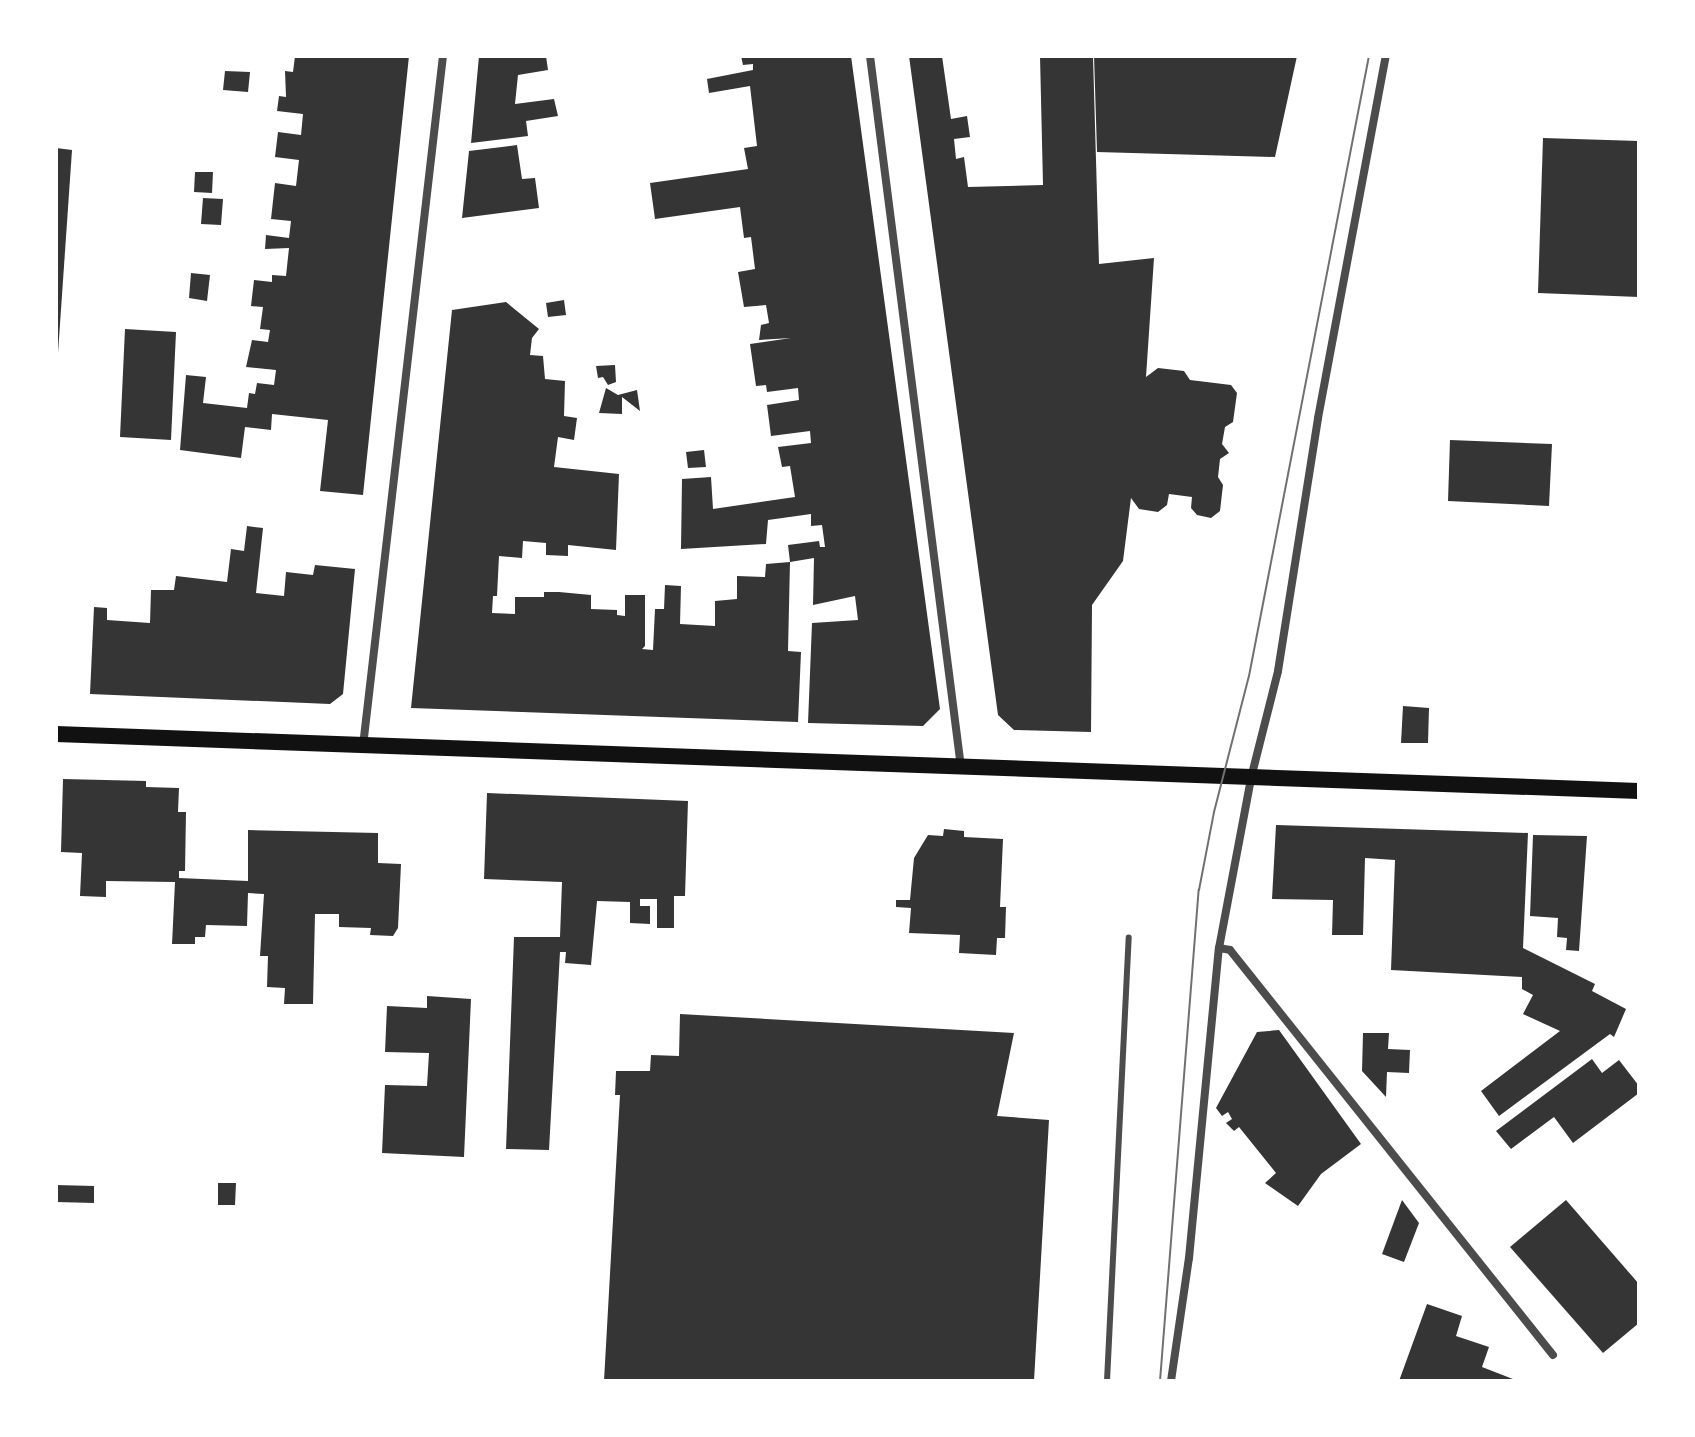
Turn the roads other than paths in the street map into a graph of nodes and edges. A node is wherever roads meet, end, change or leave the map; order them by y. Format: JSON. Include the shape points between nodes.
{"nodes":[{"id":1,"x":443,"y":56,"type":"edge"},
{"id":2,"x":870,"y":56,"type":"edge"},
{"id":3,"x":1386,"y":56,"type":"edge"},
{"id":4,"x":56,"y":734,"type":"edge"},
{"id":5,"x":363,"y":746,"type":"junction"},
{"id":6,"x":961,"y":768,"type":"junction"},
{"id":7,"x":1251,"y":778,"type":"junction"},
{"id":8,"x":1639,"y":791,"type":"edge"},
{"id":9,"x":1129,"y":938,"type":"dead end"},
{"id":10,"x":1219,"y":948,"type":"junction"},
{"id":11,"x":1553,"y":1355,"type":"dead end"},
{"id":12,"x":1107,"y":1381,"type":"edge"},
{"id":13,"x":1171,"y":1381,"type":"edge"}],
"edges":[{"from":1,"to":5,"type":"street"},
{"from":2,"to":6,"type":"street"},
{"from":3,"to":7,"type":"street","via":[[1318,418],[1278,671]]},
{"from":4,"to":5,"type":"main road"},
{"from":5,"to":6,"type":"main road"},
{"from":6,"to":7,"type":"main road"},
{"from":7,"to":8,"type":"main road"},
{"from":7,"to":10,"type":"street"},
{"from":9,"to":12,"type":"lane"},
{"from":10,"to":11,"type":"street","via":[[1230,950]]},
{"from":10,"to":13,"type":"street","via":[[1189,1258]]}]}
